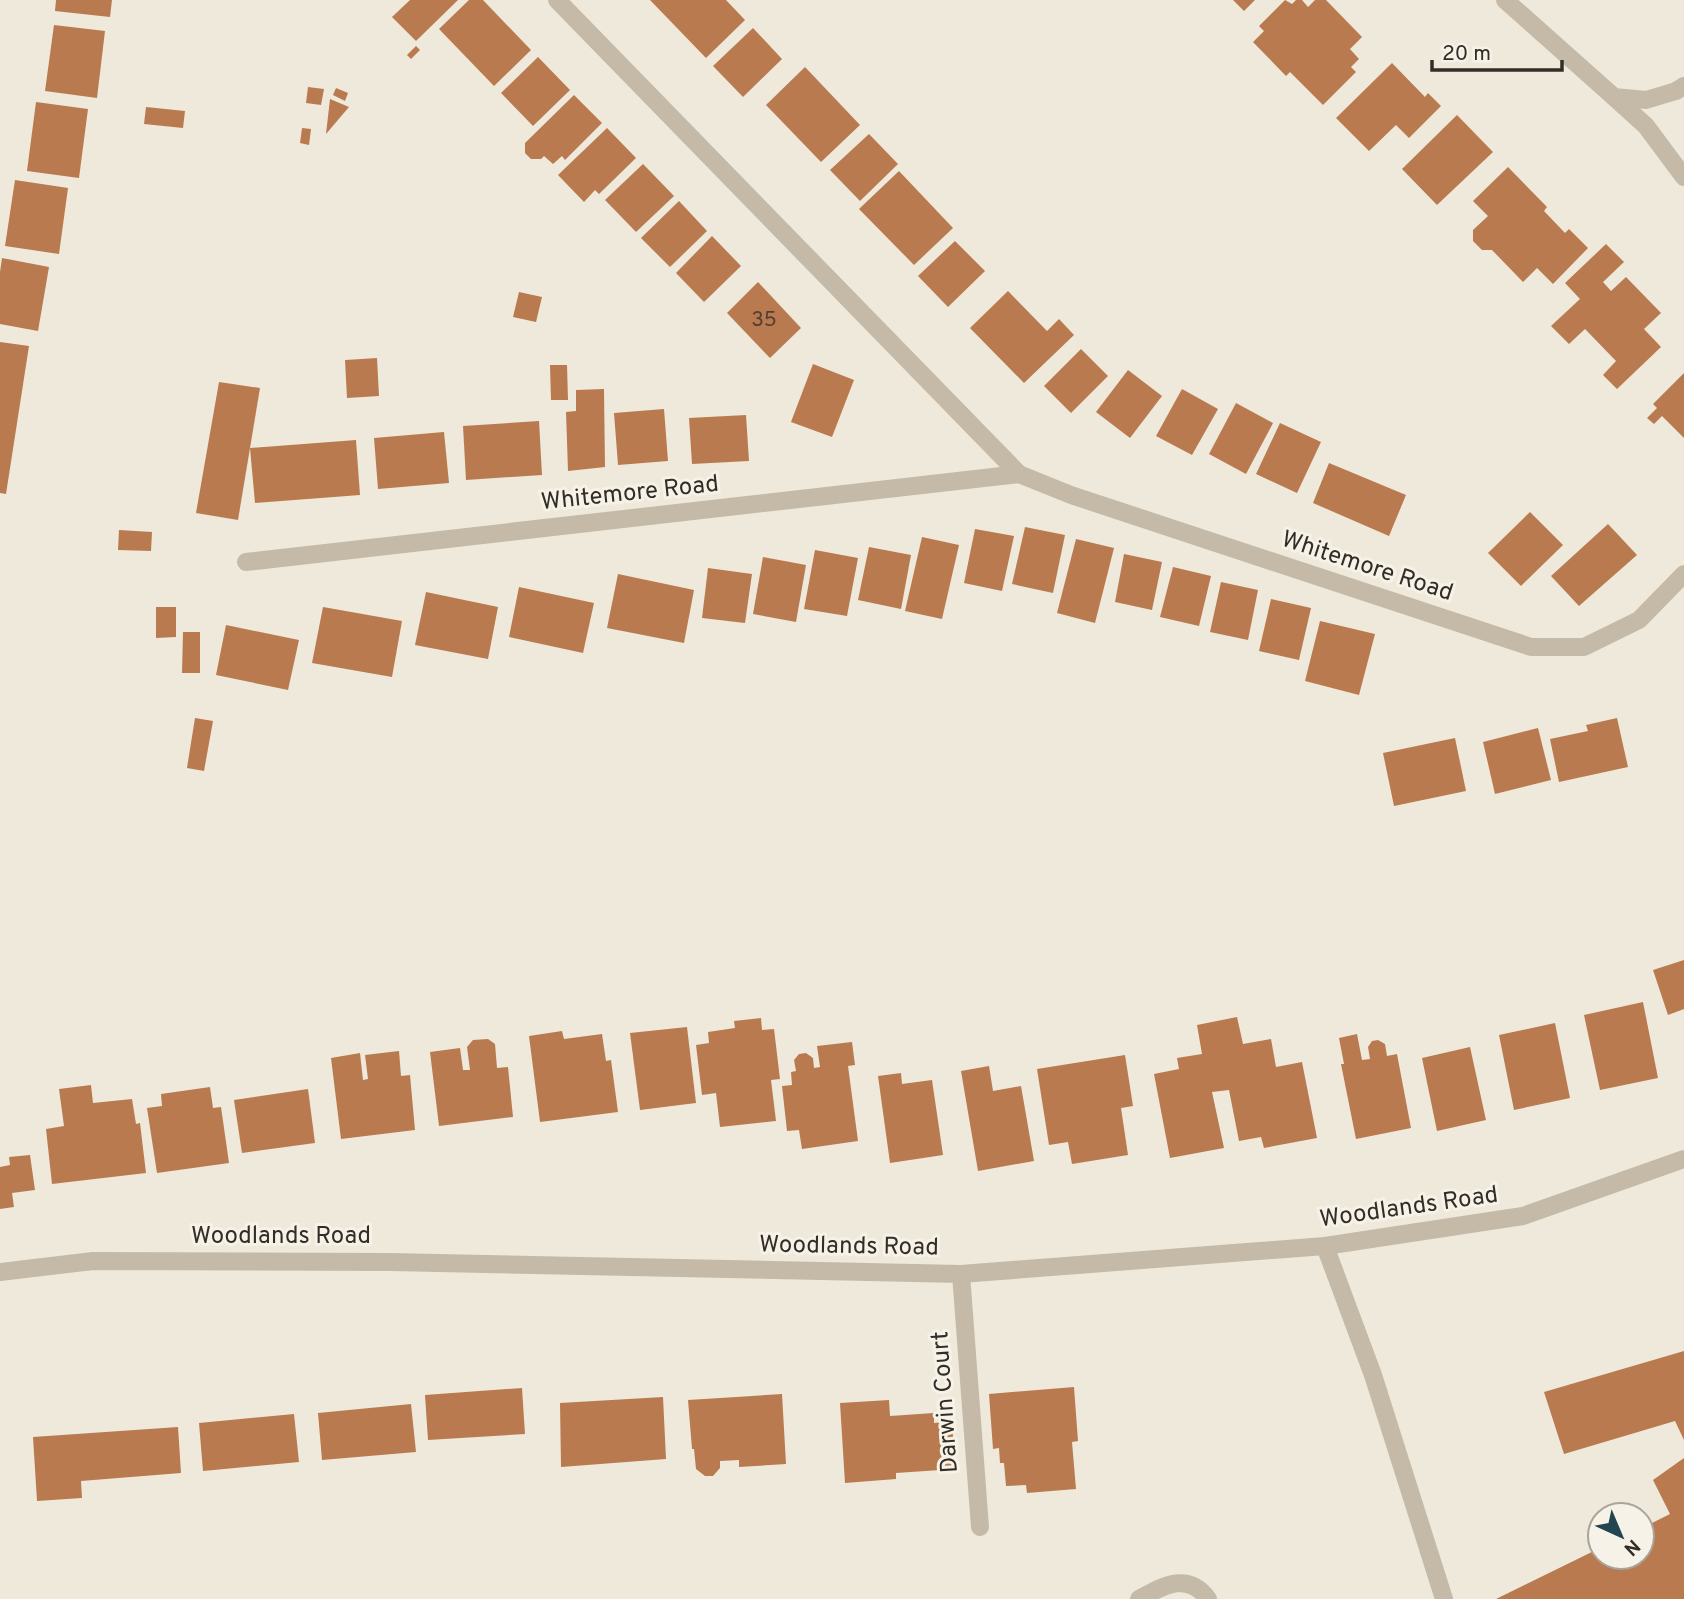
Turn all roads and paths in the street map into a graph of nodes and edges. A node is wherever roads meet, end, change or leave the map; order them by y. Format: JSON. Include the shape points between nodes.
{"nodes":[{"id":1,"x":557,"y":0,"type":"edge"},
{"id":2,"x":1505,"y":0,"type":"edge"},
{"id":3,"x":1684,"y":86,"type":"edge"},
{"id":4,"x":1614,"y":97,"type":"junction"},
{"id":5,"x":1684,"y":177,"type":"edge"},
{"id":6,"x":1019,"y":474,"type":"junction"},
{"id":7,"x":246,"y":562,"type":"dead end"},
{"id":8,"x":1684,"y":574,"type":"edge"},
{"id":9,"x":1684,"y":1159,"type":"edge"},
{"id":10,"x":1325,"y":1246,"type":"junction"},
{"id":11,"x":0,"y":1272,"type":"edge"},
{"id":12,"x":961,"y":1274,"type":"junction"},
{"id":13,"x":980,"y":1527,"type":"dead end"},
{"id":14,"x":1139,"y":1599,"type":"edge"},
{"id":15,"x":1208,"y":1599,"type":"edge"},
{"id":16,"x":1444,"y":1599,"type":"edge"}],
"edges":[{"from":1,"to":6,"type":"street","name":"Whitemore Road"},
{"from":2,"to":4,"type":"street"},
{"from":3,"to":4,"type":"street","via":[[1646,100]]},
{"from":4,"to":5,"type":"street","via":[[1646,126]]},
{"from":6,"to":7,"type":"street","name":"Whitemore Road"},
{"from":6,"to":8,"type":"street","name":"Whitemore Road","via":[[1531,647],[1584,647],[1639,620]]},
{"from":9,"to":10,"type":"street","name":"Woodlands Road","via":[[1523,1216]]},
{"from":10,"to":12,"type":"street","name":"Woodlands Road"},
{"from":10,"to":16,"type":"street","via":[[1373,1375]]},
{"from":11,"to":12,"type":"street","name":"Woodlands Road","via":[[120,1261]]},
{"from":12,"to":13,"type":"street","name":"Darwin Court"},
{"from":14,"to":15,"type":"street","via":[[1182,1582]]}]}
